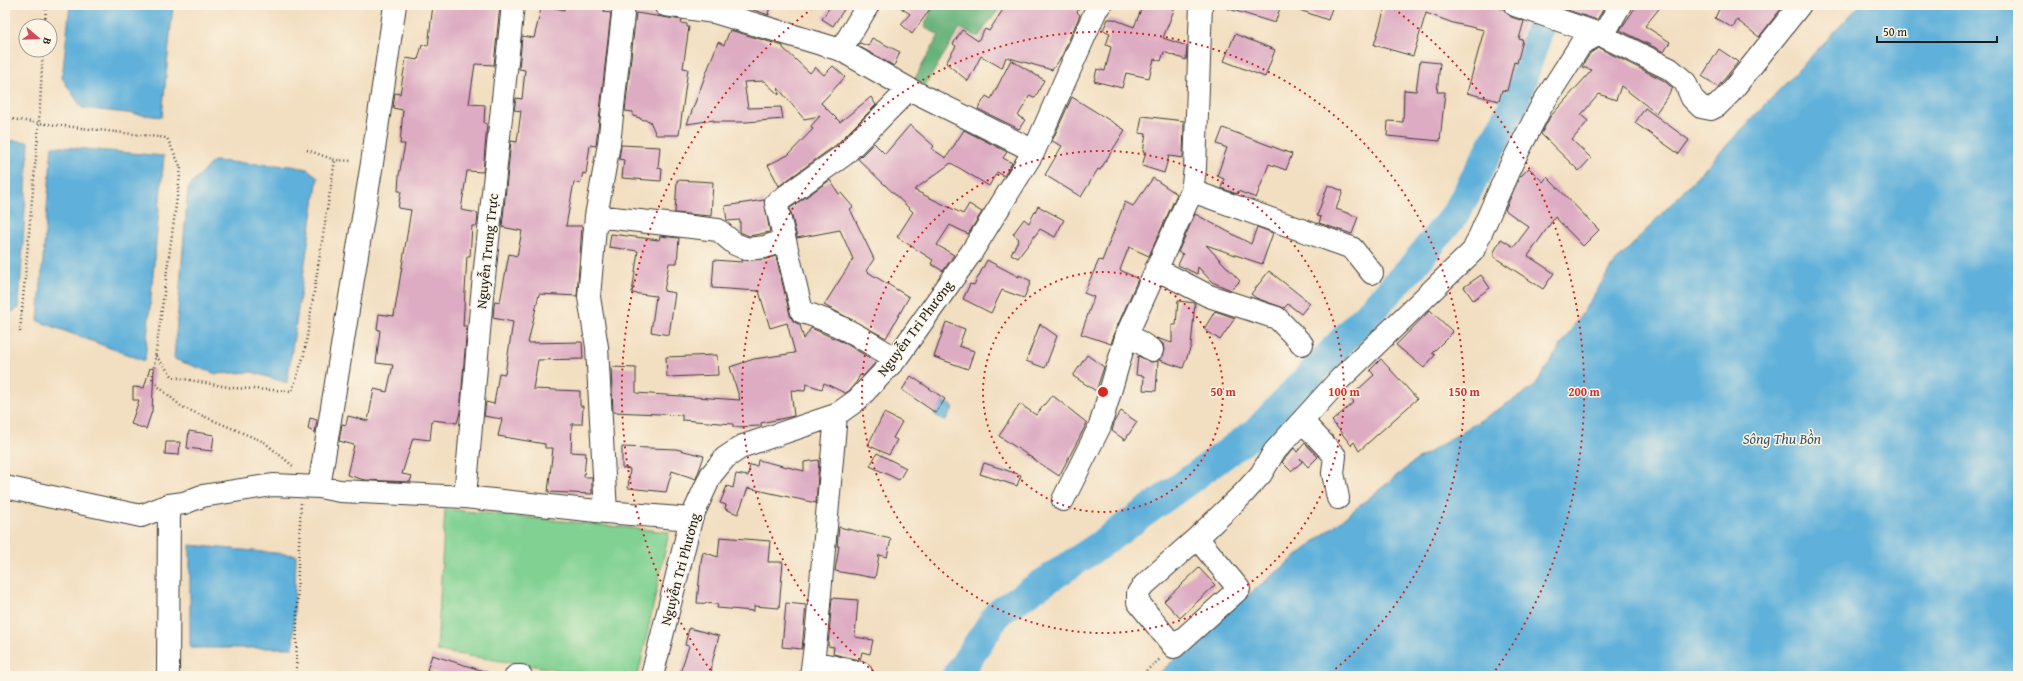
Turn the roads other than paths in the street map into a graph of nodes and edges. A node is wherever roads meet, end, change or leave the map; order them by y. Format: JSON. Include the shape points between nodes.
{"nodes":[{"id":1,"x":395,"y":5,"type":"edge"},
{"id":2,"x":513,"y":5,"type":"edge"},
{"id":3,"x":624,"y":5,"type":"edge"},
{"id":4,"x":665,"y":5,"type":"edge"},
{"id":5,"x":868,"y":5,"type":"edge"},
{"id":6,"x":1100,"y":5,"type":"edge"},
{"id":7,"x":1201,"y":5,"type":"edge"},
{"id":8,"x":1620,"y":5,"type":"edge"},
{"id":9,"x":1800,"y":5,"type":"edge"},
{"id":10,"x":1521,"y":7,"type":"edge"},
{"id":11,"x":1599,"y":34,"type":"junction"},
{"id":12,"x":841,"y":50,"type":"junction"},
{"id":13,"x":909,"y":88,"type":"junction"},
{"id":14,"x":1034,"y":151,"type":"junction"},
{"id":15,"x":1192,"y":191,"type":"junction"},
{"id":16,"x":596,"y":216,"type":"junction"},
{"id":17,"x":784,"y":240,"type":"junction"},
{"id":18,"x":1156,"y":269,"type":"junction"},
{"id":19,"x":1372,"y":273,"type":"dead end"},
{"id":20,"x":1127,"y":334,"type":"junction"},
{"id":21,"x":1302,"y":344,"type":"dead end"},
{"id":22,"x":1152,"y":350,"type":"dead end"},
{"id":23,"x":896,"y":359,"type":"junction"},
{"id":24,"x":836,"y":415,"type":"junction"},
{"id":25,"x":1302,"y":421,"type":"junction"},
{"id":26,"x":5,"y":487,"type":"edge"},
{"id":27,"x":310,"y":487,"type":"junction"},
{"id":28,"x":465,"y":497,"type":"junction"},
{"id":29,"x":1338,"y":498,"type":"dead end"},
{"id":30,"x":1063,"y":500,"type":"dead end"},
{"id":31,"x":169,"y":505,"type":"junction"},
{"id":32,"x":606,"y":512,"type":"junction"},
{"id":33,"x":691,"y":519,"type":"junction"},
{"id":34,"x":1197,"y":538,"type":"junction"},
{"id":35,"x":812,"y":669,"type":"edge"},
{"id":36,"x":861,"y":673,"type":"dead end"},
{"id":37,"x":168,"y":676,"type":"edge"},
{"id":38,"x":516,"y":676,"type":"edge"},
{"id":39,"x":521,"y":676,"type":"edge"},
{"id":40,"x":652,"y":676,"type":"edge"}],
"edges":[{"from":1,"to":27,"type":"street","via":[[372,163]]},
{"from":2,"to":28,"type":"street","name":"Nguyễn Trung Trực","via":[[482,296]]},
{"from":3,"to":16,"type":"street","via":[[609,144]]},
{"from":4,"to":12,"type":"street","via":[[714,12]]},
{"from":5,"to":12,"type":"street"},
{"from":6,"to":14,"type":"street","name":"Nguyễn Tri Phương"},
{"from":7,"to":15,"type":"street"},
{"from":8,"to":11,"type":"street","via":[[1606,30]]},
{"from":9,"to":11,"type":"street","via":[[1730,92],[1711,109],[1701,107],[1692,98],[1685,82],[1670,69]]},
{"from":10,"to":11,"type":"street"},
{"from":11,"to":25,"type":"street","via":[[1581,44],[1542,105],[1510,167],[1473,251],[1340,379]]},
{"from":12,"to":13,"type":"street"},
{"from":13,"to":14,"type":"street"},
{"from":13,"to":17,"type":"street","via":[[844,154],[776,204]]},
{"from":14,"to":23,"type":"street","name":"Nguyễn Tri Phương","via":[[971,253]]},
{"from":15,"to":18,"type":"street"},
{"from":15,"to":19,"type":"street","via":[[1352,248]]},
{"from":16,"to":17,"type":"street","via":[[718,230],[735,244],[747,249],[765,247]]},
{"from":16,"to":32,"type":"street","via":[[589,297],[597,347]]},
{"from":17,"to":23,"type":"street","via":[[802,312],[825,318]]},
{"from":18,"to":20,"type":"street"},
{"from":18,"to":21,"type":"street","via":[[1209,296],[1276,318]]},
{"from":20,"to":22,"type":"street"},
{"from":20,"to":30,"type":"street","via":[[1100,426]]},
{"from":23,"to":24,"type":"street","name":"Nguyễn Tri Phương","via":[[857,400]]},
{"from":24,"to":33,"type":"street","name":"Nguyễn Tri Phương","via":[[743,446],[725,458],[711,475]]},
{"from":24,"to":35,"type":"street"},
{"from":25,"to":29,"type":"street","via":[[1335,456],[1333,473]]},
{"from":25,"to":34,"type":"street","via":[[1274,452],[1261,474]]},
{"from":26,"to":31,"type":"street","via":[[141,516]]},
{"from":27,"to":28,"type":"street","via":[[340,491]]},
{"from":27,"to":31,"type":"street","via":[[273,485],[202,496],[184,503]]},
{"from":28,"to":32,"type":"street"},
{"from":31,"to":37,"type":"street"},
{"from":32,"to":33,"type":"street"},
{"from":33,"to":40,"type":"street","name":"Nguyễn Tri Phương"},
{"from":34,"to":34,"type":"street","via":[[1144,584],[1138,593],[1138,602],[1174,647],[1239,589]]},
{"from":35,"to":36,"type":"street"},
{"from":38,"to":39,"type":"street"}]}
